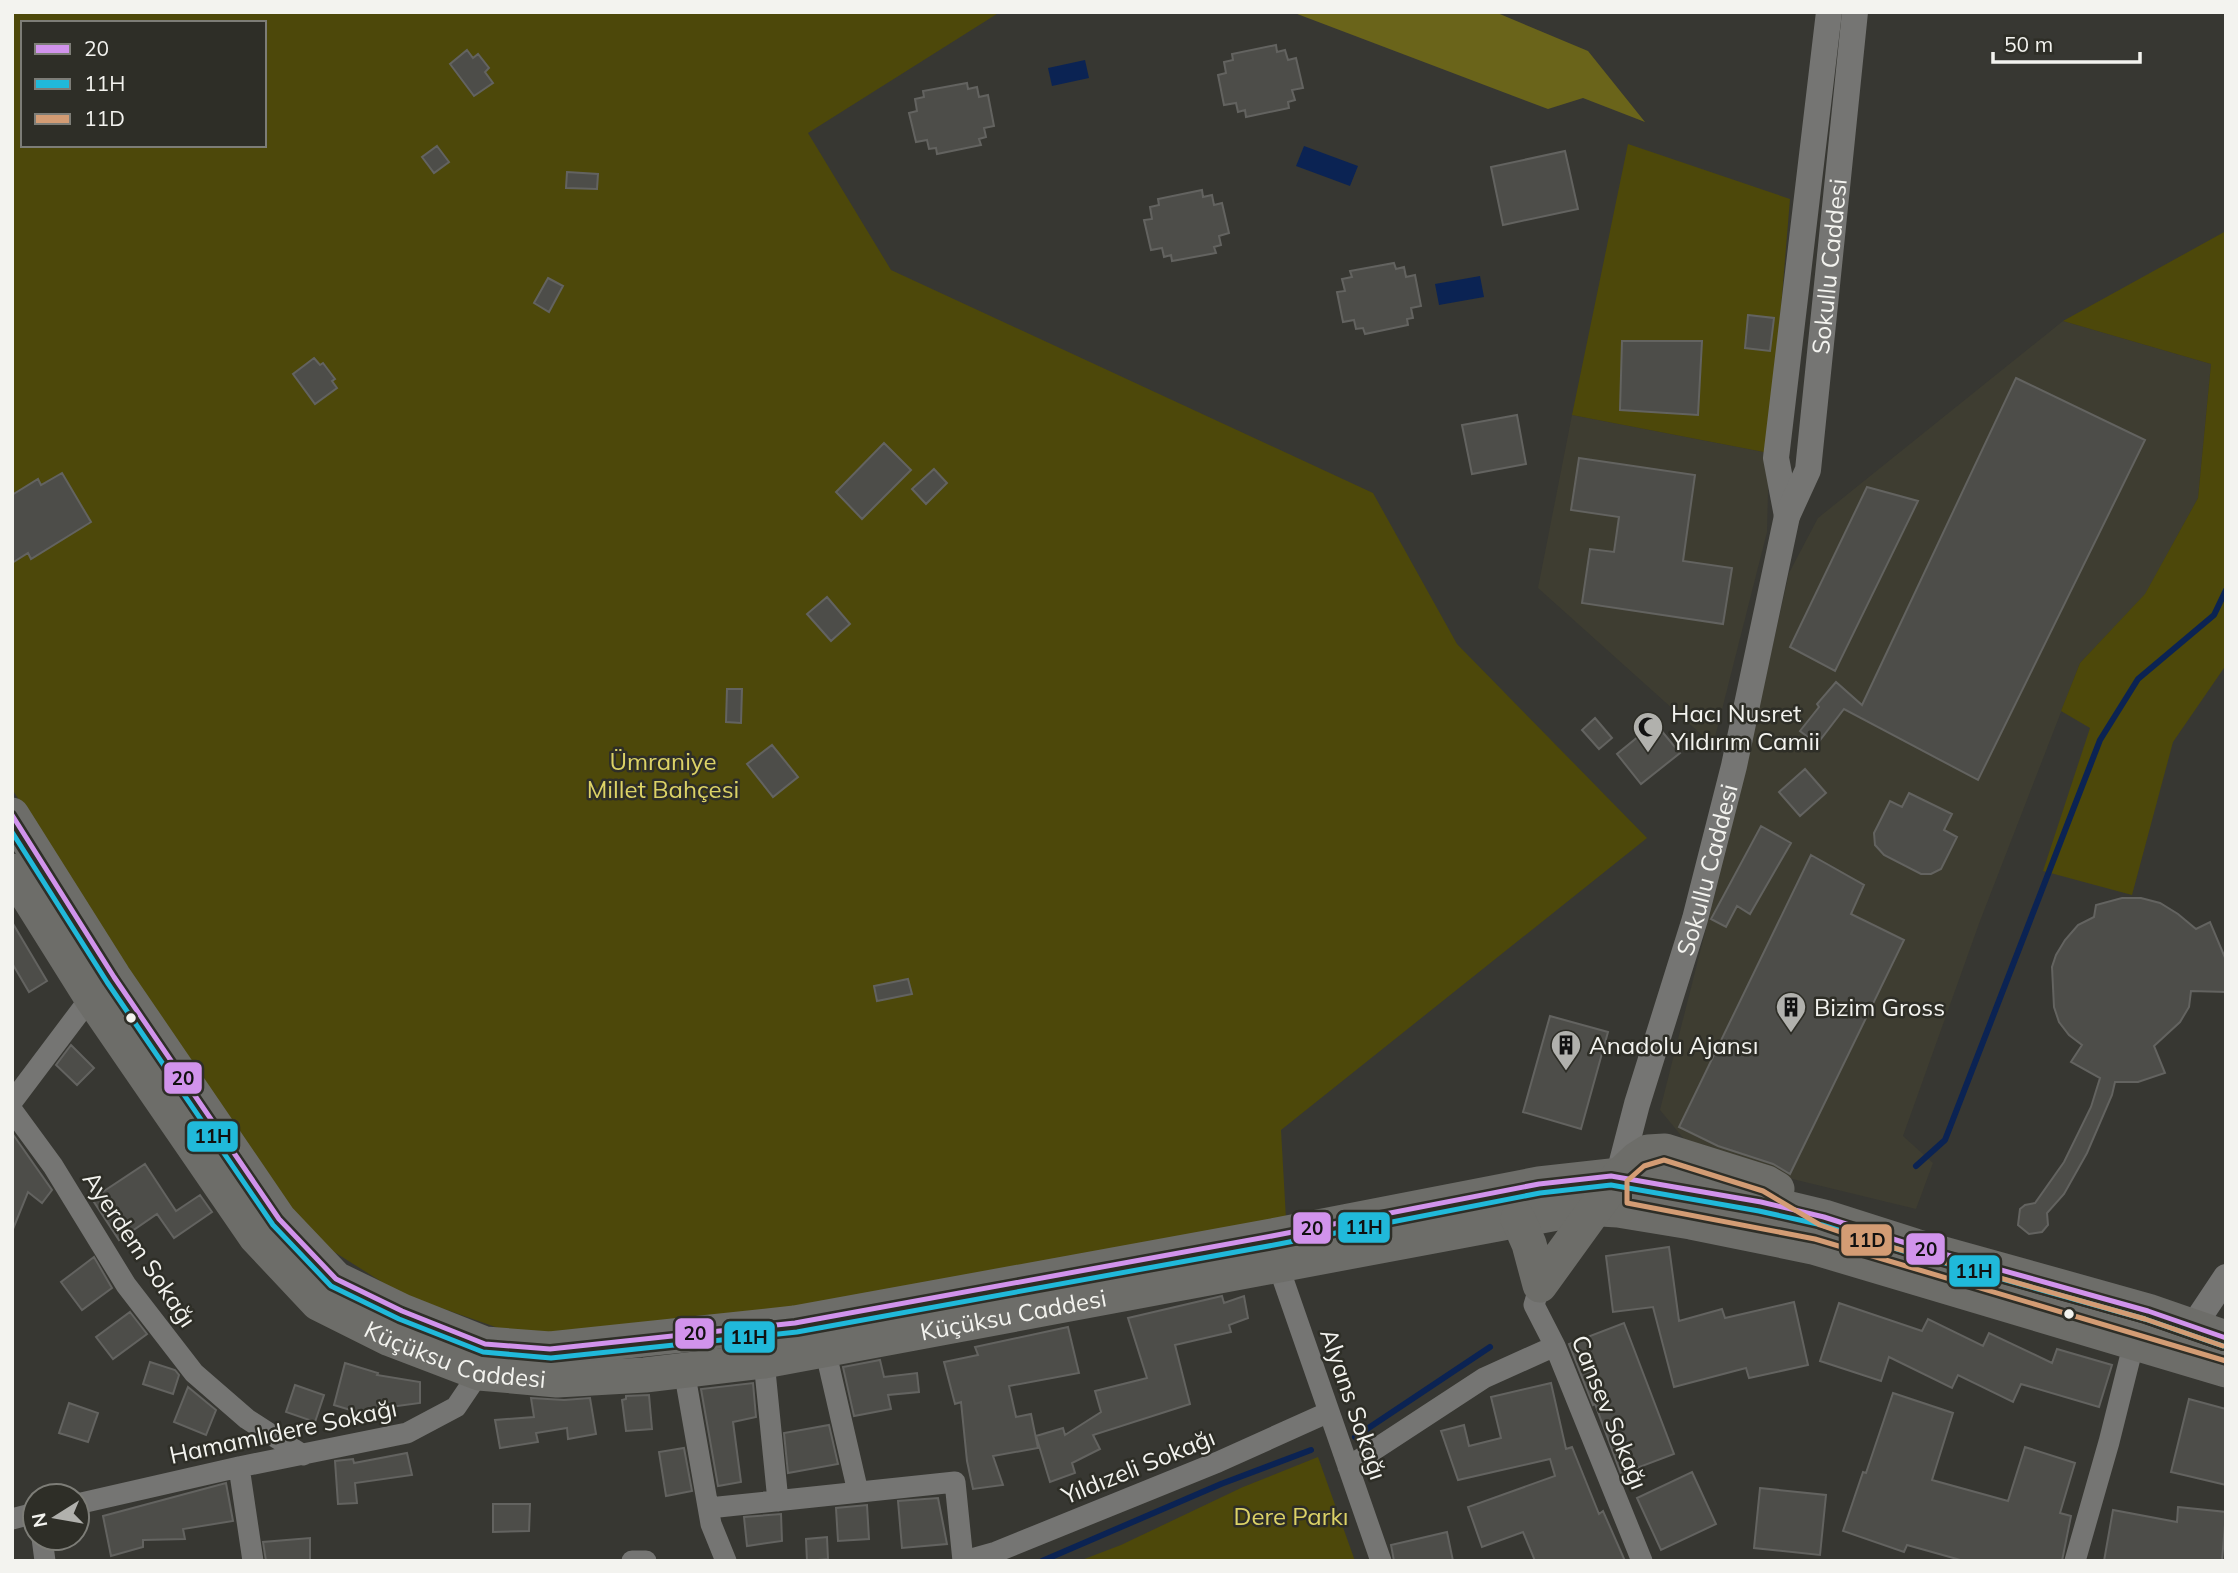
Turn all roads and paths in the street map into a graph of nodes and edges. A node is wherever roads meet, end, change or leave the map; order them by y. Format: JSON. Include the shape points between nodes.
{"nodes":[{"id":1,"x":1829,"y":12,"type":"edge"},
{"id":2,"x":1855,"y":12,"type":"edge"},
{"id":3,"x":1806,"y":204,"type":"junction"},
{"id":4,"x":1834,"y":211,"type":"junction"},
{"id":5,"x":1787,"y":516,"type":"junction"},
{"id":6,"x":12,"y":815,"type":"edge"},
{"id":7,"x":12,"y":871,"type":"edge"},
{"id":8,"x":103,"y":987,"type":"junction"},
{"id":9,"x":12,"y":1102,"type":"edge"},
{"id":10,"x":1637,"y":1104,"type":"junction"},
{"id":11,"x":12,"y":1110,"type":"edge"},
{"id":12,"x":1665,"y":1151,"type":"junction"},
{"id":13,"x":1610,"y":1198,"type":"junction"},
{"id":14,"x":1824,"y":1217,"type":"junction"},
{"id":15,"x":1518,"y":1219,"type":"junction"},
{"id":16,"x":1275,"y":1251,"type":"junction"},
{"id":17,"x":2226,"y":1278,"type":"edge"},
{"id":18,"x":1540,"y":1285,"type":"junction"},
{"id":19,"x":2134,"y":1342,"type":"junction"},
{"id":20,"x":1555,"y":1346,"type":"junction"},
{"id":21,"x":2212,"y":1346,"type":"edge"},
{"id":22,"x":825,"y":1349,"type":"junction"},
{"id":23,"x":764,"y":1360,"type":"junction"},
{"id":24,"x":684,"y":1370,"type":"junction"},
{"id":25,"x":479,"y":1373,"type":"junction"},
{"id":26,"x":1329,"y":1412,"type":"junction"},
{"id":27,"x":303,"y":1455,"type":"junction"},
{"id":28,"x":239,"y":1467,"type":"junction"},
{"id":29,"x":1348,"y":1467,"type":"junction"},
{"id":30,"x":858,"y":1492,"type":"junction"},
{"id":31,"x":91,"y":1501,"type":"edge"},
{"id":32,"x":778,"y":1501,"type":"junction"},
{"id":33,"x":709,"y":1508,"type":"junction"},
{"id":34,"x":253,"y":1561,"type":"edge"},
{"id":35,"x":632,"y":1561,"type":"edge"},
{"id":36,"x":646,"y":1561,"type":"edge"},
{"id":37,"x":726,"y":1561,"type":"edge"},
{"id":38,"x":964,"y":1561,"type":"edge"},
{"id":39,"x":1381,"y":1561,"type":"edge"},
{"id":40,"x":1642,"y":1561,"type":"edge"},
{"id":41,"x":2075,"y":1561,"type":"edge"}],
"edges":[{"from":1,"to":3,"type":"street","name":"Sokullu Caddesi"},
{"from":2,"to":4,"type":"street","name":"Sokullu Caddesi"},
{"from":3,"to":4,"type":"street"},
{"from":3,"to":5,"type":"street","name":"Sokullu Caddesi","via":[[1776,458]]},
{"from":4,"to":5,"type":"street","name":"Sokullu Caddesi","via":[[1808,470]]},
{"from":5,"to":10,"type":"street","name":"Sokullu Caddesi","via":[[1699,907]]},
{"from":6,"to":8,"type":"main road","name":"Küçüksu Caddesi"},
{"from":7,"to":8,"type":"main road","name":"Küçüksu Caddesi"},
{"from":8,"to":9,"type":"street"},
{"from":8,"to":16,"type":"main road","name":"Küçüksu Caddesi","via":[[279,1219],[336,1279],[485,1344],[550,1349],[795,1322]]},
{"from":8,"to":25,"type":"main road","name":"Küçüksu Caddesi","via":[[256,1237],[318,1303],[390,1339]]},
{"from":10,"to":12,"type":"street"},
{"from":10,"to":13,"type":"street","name":"Sokullu Caddesi"},
{"from":11,"to":27,"type":"street","name":"Ayerdem Sokağı","via":[[53,1166],[126,1285],[194,1373],[247,1419]]},
{"from":12,"to":13,"type":"main road","via":[[1648,1152],[1637,1159]]},
{"from":12,"to":14,"type":"main road","via":[[1767,1183]]},
{"from":13,"to":14,"type":"main road","name":"Küçüksu Caddesi","via":[[1761,1202]]},
{"from":13,"to":15,"type":"main road","name":"Küçüksu Caddesi"},
{"from":13,"to":16,"type":"main road","name":"Küçüksu Caddesi","via":[[1539,1184]]},
{"from":13,"to":18,"type":"main road"},
{"from":13,"to":19,"type":"main road","name":"Küçüksu Caddesi","via":[[1813,1247]]},
{"from":14,"to":21,"type":"main road","name":"Küçüksu Caddesi","via":[[2148,1311]]},
{"from":15,"to":16,"type":"main road","name":"Küçüksu Caddesi"},
{"from":15,"to":18,"type":"main road"},
{"from":16,"to":22,"type":"main road","name":"Küçüksu Caddesi"},
{"from":16,"to":26,"type":"street","name":"Alyans Sokağı"},
{"from":17,"to":21,"type":"street"},
{"from":18,"to":20,"type":"street","name":"Cansev Sokağı","via":[[1534,1305]]},
{"from":19,"to":21,"type":"main road","name":"Küçüksu Caddesi"},
{"from":19,"to":41,"type":"street"},
{"from":20,"to":29,"type":"street","via":[[1484,1378]]},
{"from":20,"to":40,"type":"street","name":"Cansev Sokağı"},
{"from":22,"to":23,"type":"main road","name":"Küçüksu Caddesi"},
{"from":22,"to":30,"type":"street"},
{"from":23,"to":24,"type":"main road","name":"Küçüksu Caddesi"},
{"from":23,"to":32,"type":"street"},
{"from":24,"to":25,"type":"main road","name":"Küçüksu Caddesi","via":[[557,1380]]},
{"from":24,"to":33,"type":"street"},
{"from":25,"to":27,"type":"street","name":"Hamamlıdere Sokağı","via":[[456,1407],[407,1433]]},
{"from":26,"to":29,"type":"street","name":"Alyans Sokağı"},
{"from":26,"to":38,"type":"street","name":"Yıldızeli Sokağı","via":[[1181,1477]]},
{"from":27,"to":28,"type":"street","name":"Hamamlıdere Sokağı"},
{"from":28,"to":31,"type":"street","name":"Hamamlıdere Sokağı"},
{"from":28,"to":34,"type":"street"},
{"from":29,"to":39,"type":"street","name":"Alyans Sokağı"},
{"from":30,"to":32,"type":"street"},
{"from":30,"to":38,"type":"street","via":[[955,1482]]},
{"from":32,"to":33,"type":"street"},
{"from":33,"to":37,"type":"street"},
{"from":35,"to":36,"type":"street"}]}
